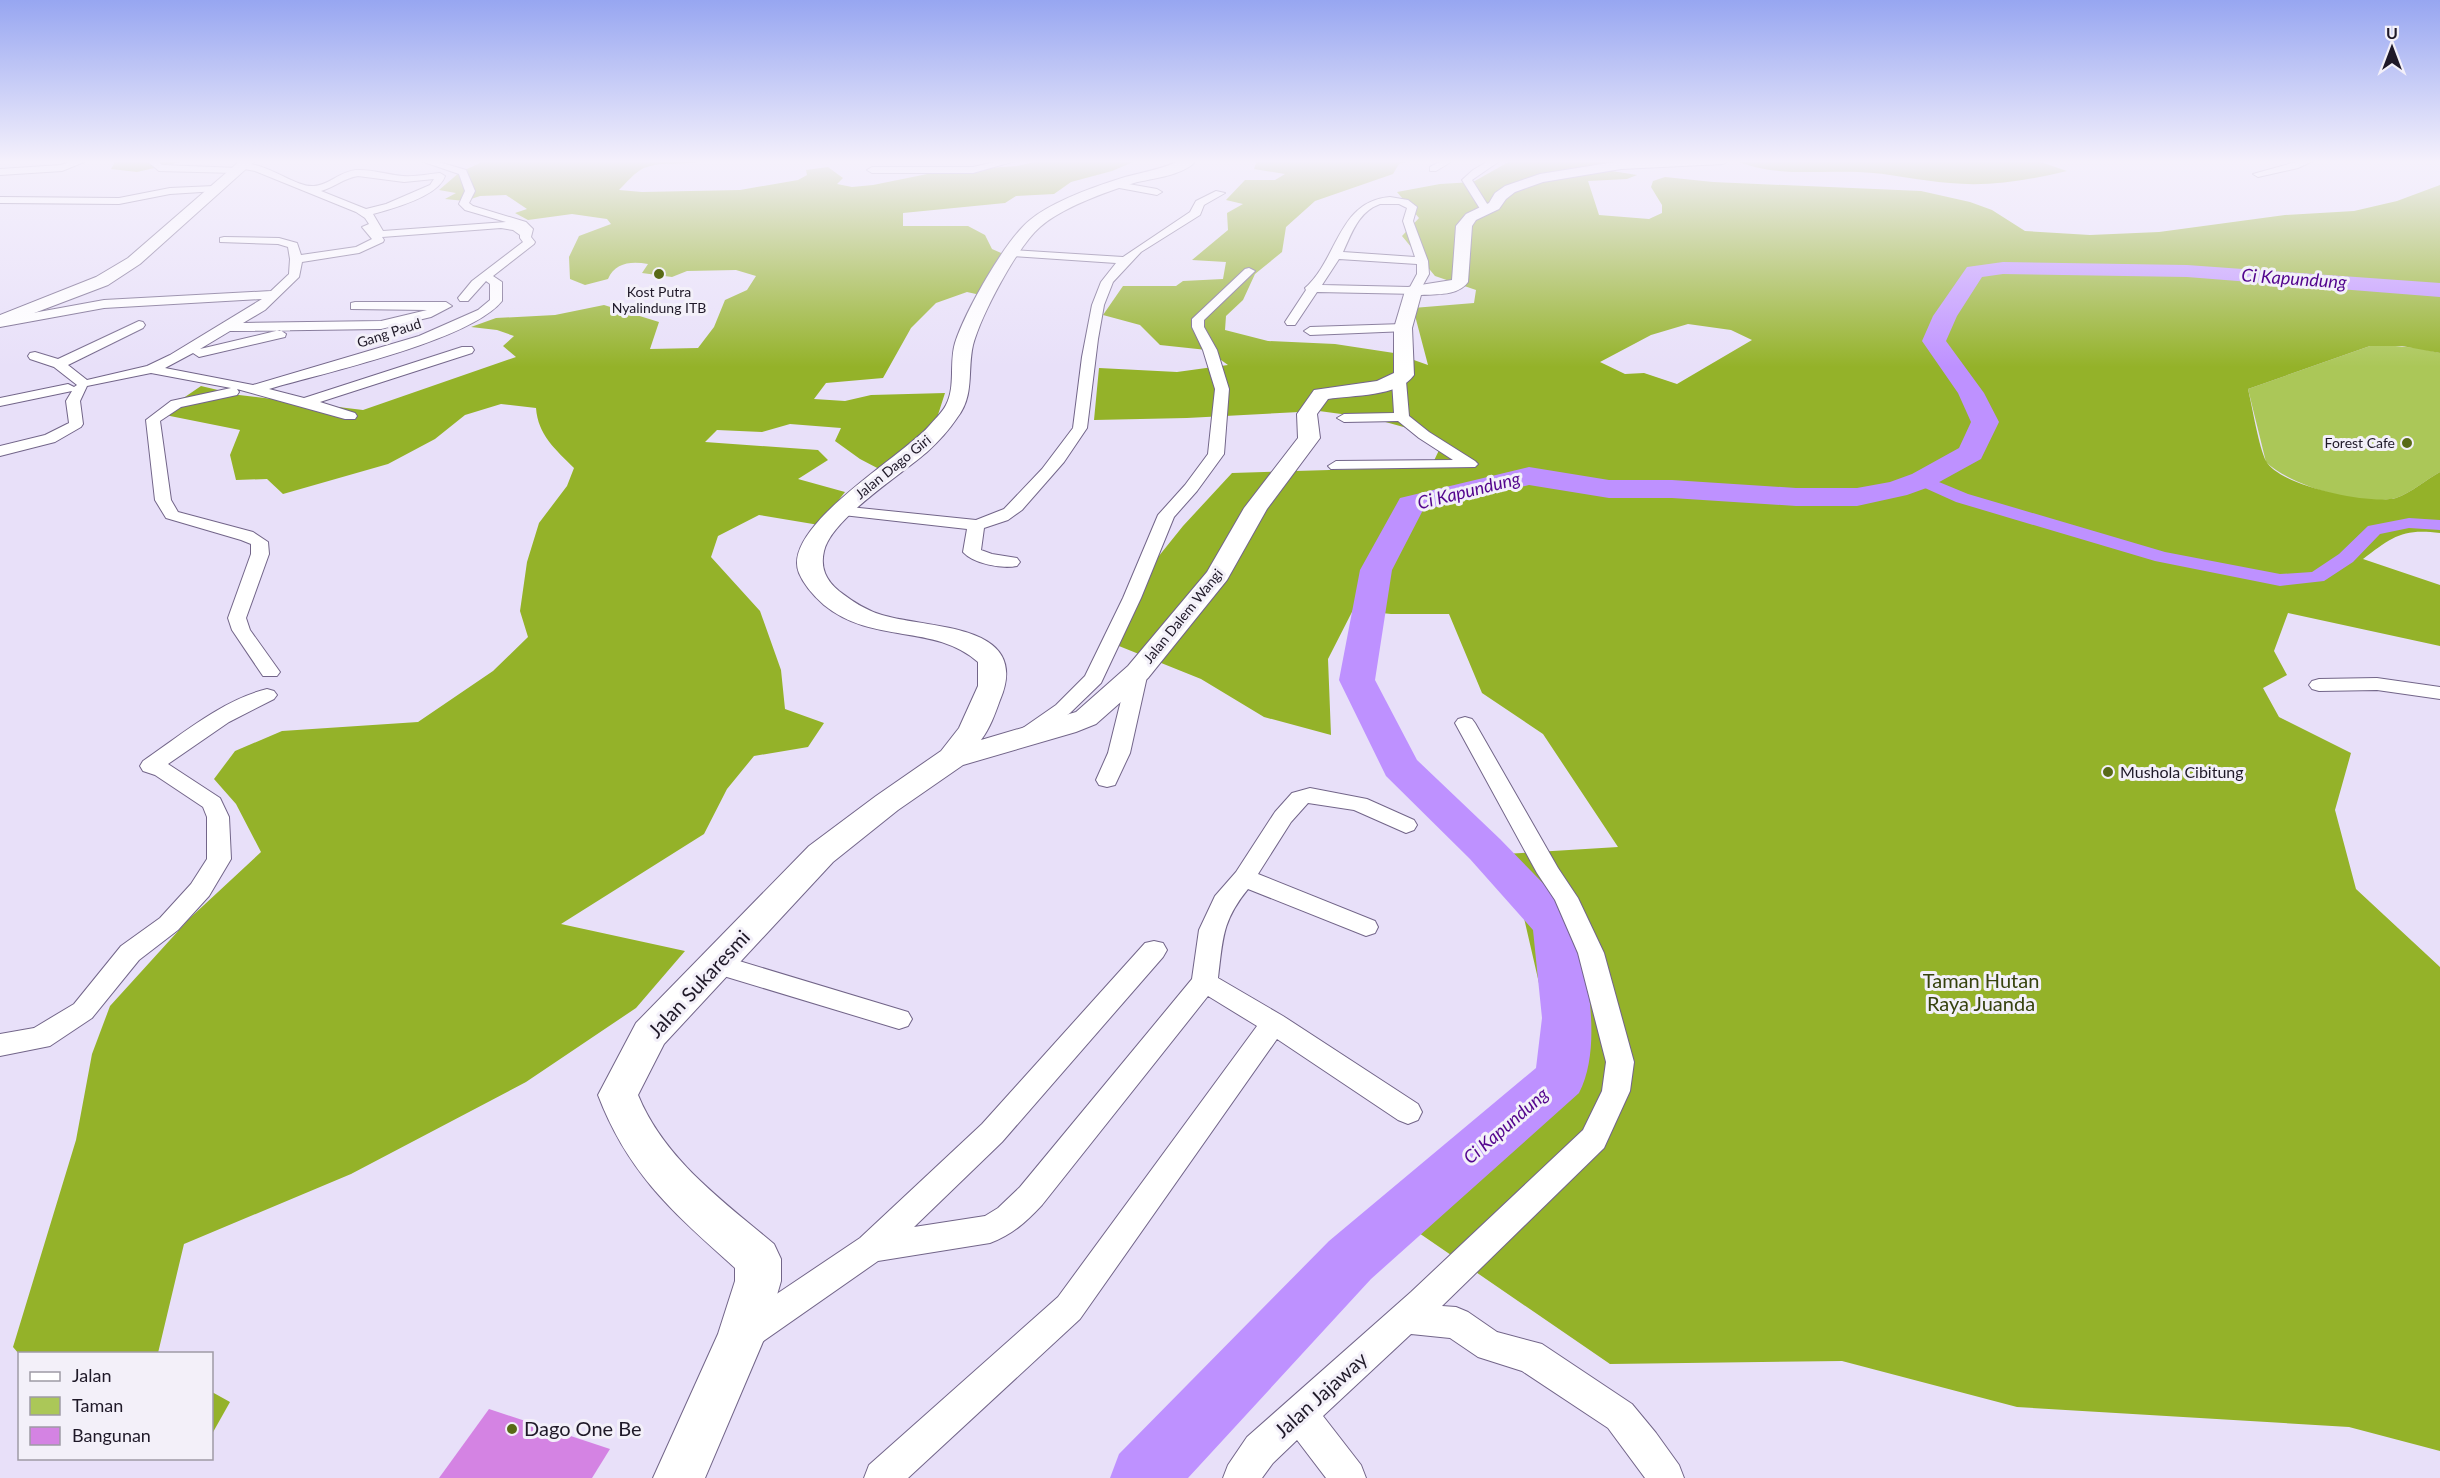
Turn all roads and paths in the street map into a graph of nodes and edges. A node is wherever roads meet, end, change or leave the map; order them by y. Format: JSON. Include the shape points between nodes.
{"nodes":[{"id":1,"x":170,"y":229,"type":"edge"},
{"id":2,"x":369,"y":229,"type":"edge"},
{"id":3,"x":376,"y":229,"type":"edge"},
{"id":4,"x":455,"y":229,"type":"edge"},
{"id":5,"x":518,"y":229,"type":"edge"},
{"id":6,"x":528,"y":229,"type":"edge"},
{"id":7,"x":1030,"y":229,"type":"edge"},
{"id":8,"x":1174,"y":229,"type":"edge"},
{"id":9,"x":1346,"y":229,"type":"edge"},
{"id":10,"x":1411,"y":229,"type":"edge"},
{"id":11,"x":1464,"y":229,"type":"edge"},
{"id":12,"x":526,"y":236,"type":"junction"},
{"id":13,"x":224,"y":240,"type":"dead end"},
{"id":14,"x":1011,"y":254,"type":"junction"},
{"id":15,"x":1335,"y":255,"type":"junction"},
{"id":16,"x":296,"y":259,"type":"junction"},
{"id":17,"x":1124,"y":260,"type":"junction"},
{"id":18,"x":1422,"y":261,"type":"junction"},
{"id":19,"x":1374,"y":269,"type":"dead end"},
{"id":20,"x":1249,"y":271,"type":"dead end"},
{"id":21,"x":487,"y":277,"type":"junction"},
{"id":22,"x":1391,"y":281,"type":"junction"},
{"id":23,"x":1311,"y":288,"type":"junction"},
{"id":24,"x":1414,"y":291,"type":"junction"},
{"id":25,"x":272,"y":295,"type":"junction"},
{"id":26,"x":464,"y":298,"type":"dead end"},
{"id":27,"x":355,"y":306,"type":"dead end"},
{"id":28,"x":0,"y":322,"type":"edge"},
{"id":29,"x":1291,"y":322,"type":"dead end"},
{"id":30,"x":139,"y":325,"type":"dead end"},
{"id":31,"x":312,"y":326,"type":"junction"},
{"id":32,"x":231,"y":327,"type":"junction"},
{"id":33,"x":1402,"y":328,"type":"junction"},
{"id":34,"x":1310,"y":331,"type":"dead end"},
{"id":35,"x":467,"y":350,"type":"dead end"},
{"id":36,"x":35,"y":356,"type":"dead end"},
{"id":37,"x":175,"y":358,"type":"junction"},
{"id":38,"x":58,"y":364,"type":"junction"},
{"id":39,"x":151,"y":369,"type":"junction"},
{"id":40,"x":1399,"y":381,"type":"junction"},
{"id":41,"x":80,"y":385,"type":"junction"},
{"id":42,"x":245,"y":388,"type":"junction"},
{"id":43,"x":0,"y":402,"type":"edge"},
{"id":44,"x":305,"y":402,"type":"junction"},
{"id":45,"x":350,"y":416,"type":"dead end"},
{"id":46,"x":1402,"y":417,"type":"junction"},
{"id":47,"x":1344,"y":418,"type":"dead end"},
{"id":48,"x":0,"y":451,"type":"edge"},
{"id":49,"x":1336,"y":466,"type":"dead end"},
{"id":50,"x":840,"y":511,"type":"junction"},
{"id":51,"x":976,"y":525,"type":"junction"},
{"id":52,"x":1011,"y":562,"type":"dead end"},
{"id":53,"x":1138,"y":672,"type":"junction"},
{"id":54,"x":2319,"y":685,"type":"dead end"},
{"id":55,"x":2440,"y":693,"type":"edge"},
{"id":56,"x":1466,"y":723,"type":"dead end"},
{"id":57,"x":1027,"y":735,"type":"junction"},
{"id":58,"x":952,"y":758,"type":"junction"},
{"id":59,"x":1107,"y":780,"type":"dead end"},
{"id":60,"x":1406,"y":825,"type":"dead end"},
{"id":61,"x":1244,"y":878,"type":"junction"},
{"id":62,"x":1366,"y":927,"type":"dead end"},
{"id":63,"x":1154,"y":950,"type":"dead end"},
{"id":64,"x":716,"y":964,"type":"junction"},
{"id":65,"x":1205,"y":982,"type":"junction"},
{"id":66,"x":899,"y":1019,"type":"dead end"},
{"id":67,"x":1274,"y":1023,"type":"junction"},
{"id":68,"x":0,"y":1045,"type":"edge"},
{"id":69,"x":1408,"y":1112,"type":"dead end"},
{"id":70,"x":871,"y":1248,"type":"junction"},
{"id":71,"x":1406,"y":1318,"type":"junction"},
{"id":72,"x":741,"y":1337,"type":"junction"},
{"id":73,"x":1300,"y":1415,"type":"junction"},
{"id":74,"x":678,"y":1478,"type":"edge"},
{"id":75,"x":882,"y":1478,"type":"edge"},
{"id":76,"x":1241,"y":1478,"type":"edge"},
{"id":77,"x":1348,"y":1478,"type":"edge"},
{"id":78,"x":1666,"y":1478,"type":"edge"}],
"edges":[{"from":1,"to":28,"type":"street","via":[[102,281]]},
{"from":2,"to":16,"type":"street","via":[[379,240],[359,250]]},
{"from":3,"to":4,"type":"street","via":[[384,235]]},
{"from":5,"to":12,"type":"street"},
{"from":6,"to":12,"type":"street"},
{"from":7,"to":14,"type":"street","name":"Jalan Dago Giri"},
{"from":8,"to":17,"type":"street","via":[[1152,238]]},
{"from":9,"to":15,"type":"street"},
{"from":10,"to":18,"type":"street"},
{"from":11,"to":24,"type":"street","via":[[1460,282],[1454,288]]},
{"from":12,"to":21,"type":"street","via":[[530,243]]},
{"from":13,"to":16,"type":"street","via":[[285,242],[293,245]]},
{"from":14,"to":17,"type":"street"},
{"from":14,"to":50,"type":"street","name":"Jalan Dago Giri","via":[[964,345],[957,404],[930,439]]},
{"from":15,"to":18,"type":"street"},
{"from":15,"to":23,"type":"street"},
{"from":16,"to":25,"type":"street","via":[[295,275]]},
{"from":17,"to":51,"type":"street","via":[[1101,294],[1080,427],[1024,500],[994,521]]},
{"from":18,"to":24,"type":"street","via":[[1423,274]]},
{"from":19,"to":22,"type":"street"},
{"from":20,"to":57,"type":"street","via":[[1198,319],[1222,389],[1216,454],[1166,514],[1094,679],[1063,709]]},
{"from":21,"to":26,"type":"street"},
{"from":21,"to":42,"type":"street","name":"Gang Paud","via":[[496,282],[496,301],[463,323],[372,355]]},
{"from":22,"to":23,"type":"street"},
{"from":22,"to":24,"type":"street"},
{"from":23,"to":29,"type":"street"},
{"from":24,"to":33,"type":"street"},
{"from":25,"to":28,"type":"street","via":[[113,303]]},
{"from":25,"to":32,"type":"street"},
{"from":27,"to":31,"type":"street","via":[[446,306],[392,324]]},
{"from":30,"to":38,"type":"street"},
{"from":31,"to":32,"type":"street"},
{"from":31,"to":37,"type":"street"},
{"from":32,"to":37,"type":"street"},
{"from":33,"to":34,"type":"street"},
{"from":33,"to":40,"type":"street","via":[[1404,375]]},
{"from":35,"to":44,"type":"street"},
{"from":36,"to":38,"type":"street"},
{"from":37,"to":39,"type":"street"},
{"from":38,"to":41,"type":"street"},
{"from":39,"to":41,"type":"street"},
{"from":39,"to":42,"type":"street"},
{"from":40,"to":46,"type":"street"},
{"from":40,"to":53,"type":"street","name":"Jalan Dalem Wangi","via":[[1321,394],[1307,414],[1309,438],[1256,508],[1218,575]]},
{"from":41,"to":43,"type":"street"},
{"from":41,"to":48,"type":"street","via":[[73,401],[76,424],[49,438]]},
{"from":42,"to":44,"type":"street"},
{"from":42,"to":68,"type":"street","via":[[176,404],[153,420],[163,500],[172,515],[259,542],[260,554],[237,618],[268,684],[254,700],[151,766],[212,803],[218,817],[219,859],[200,890],[169,924],[130,953],[83,1011],[40,1038]]},
{"from":44,"to":45,"type":"street"},
{"from":46,"to":47,"type":"street"},
{"from":46,"to":49,"type":"street","via":[[1470,464]]},
{"from":50,"to":51,"type":"street"},
{"from":50,"to":58,"type":"street","name":"Jalan Dago Giri","via":[[812,547],[810,568],[820,588],[841,607],[871,623],[965,640],[992,660],[992,686],[973,730]]},
{"from":51,"to":52,"type":"street","via":[[972,552]]},
{"from":53,"to":57,"type":"street","name":"Jalan Dalem Wangi","via":[[1086,718]]},
{"from":53,"to":59,"type":"street","via":[[1119,753]]},
{"from":54,"to":55,"type":"street","via":[[2377,684]]},
{"from":56,"to":71,"type":"street","name":"Jalan Jajaway","via":[[1566,898],[1591,953],[1620,1062],[1616,1091],[1594,1139]]},
{"from":57,"to":58,"type":"street","name":"Jalan Dalem Wangi"},
{"from":58,"to":64,"type":"street","name":"Jalan Sukaresmi","via":[[821,854]]},
{"from":60,"to":61,"type":"street","via":[[1359,804],[1310,795],[1300,798],[1282,817]]},
{"from":61,"to":62,"type":"street"},
{"from":61,"to":65,"type":"street","via":[[1224,902],[1212,930]]},
{"from":63,"to":70,"type":"street","via":[[992,1133]]},
{"from":64,"to":66,"type":"street"},
{"from":64,"to":72,"type":"street","name":"Jalan Sukaresmi","via":[[650,1034],[618,1095],[626,1120],[675,1185],[758,1259],[758,1281]]},
{"from":65,"to":67,"type":"street"},
{"from":65,"to":70,"type":"street","via":[[1031,1197],[1009,1218],[990,1229]]},
{"from":67,"to":69,"type":"street"},
{"from":67,"to":75,"type":"street","via":[[1069,1308]]},
{"from":70,"to":72,"type":"street"},
{"from":71,"to":73,"type":"street","name":"Jalan Jajaway"},
{"from":71,"to":78,"type":"street","via":[[1456,1323],[1490,1346],[1530,1356],[1620,1416]]},
{"from":72,"to":74,"type":"street","name":"Jalan Sukaresmi"},
{"from":73,"to":76,"type":"street","name":"Jalan Jajaway","via":[[1260,1450]]},
{"from":73,"to":77,"type":"street"}]}
